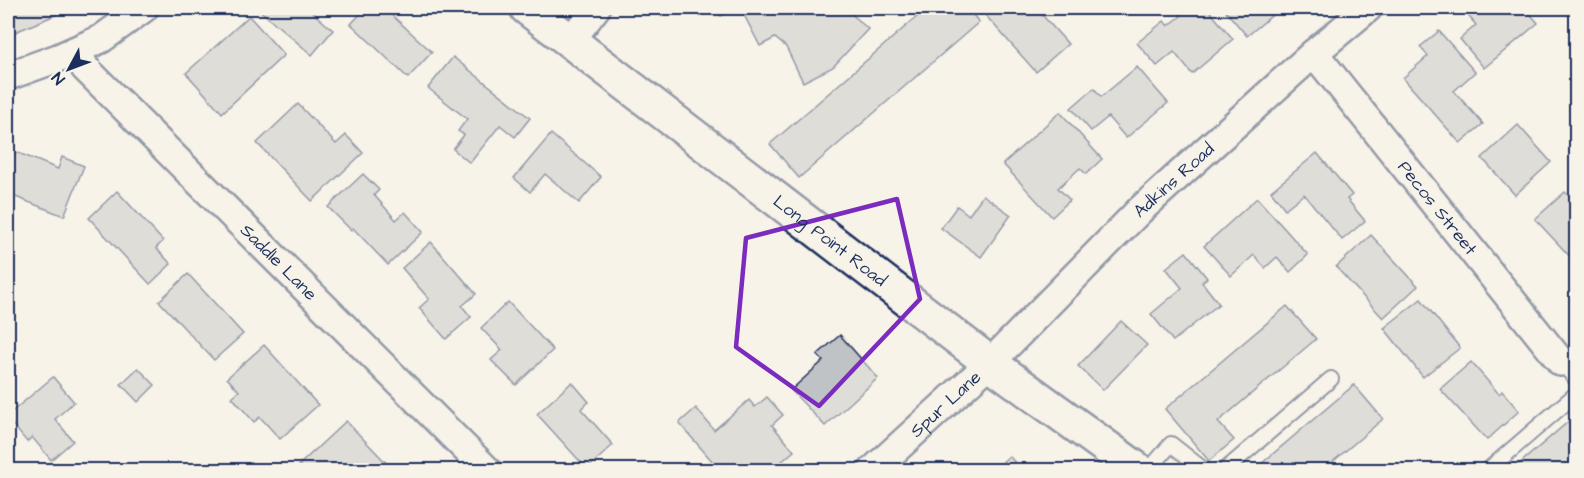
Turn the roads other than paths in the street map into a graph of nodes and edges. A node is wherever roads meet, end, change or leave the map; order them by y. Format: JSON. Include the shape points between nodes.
{"nodes":[{"id":1,"x":144,"y":8,"type":"edge"},
{"id":2,"x":527,"y":8,"type":"edge"},
{"id":3,"x":596,"y":8,"type":"edge"},
{"id":4,"x":1368,"y":8,"type":"edge"},
{"id":5,"x":571,"y":40,"type":"junction"},
{"id":6,"x":77,"y":50,"type":"junction"},
{"id":7,"x":1314,"y":53,"type":"junction"},
{"id":8,"x":9,"y":72,"type":"edge"},
{"id":9,"x":990,"y":363,"type":"junction"},
{"id":10,"x":1569,"y":371,"type":"edge"},
{"id":11,"x":1331,"y":379,"type":"dead end"},
{"id":12,"x":1576,"y":393,"type":"edge"},
{"id":13,"x":487,"y":471,"type":"edge"},
{"id":14,"x":873,"y":471,"type":"edge"},
{"id":15,"x":1138,"y":471,"type":"edge"},
{"id":16,"x":1149,"y":471,"type":"edge"},
{"id":17,"x":1204,"y":471,"type":"edge"},
{"id":18,"x":1225,"y":471,"type":"edge"},
{"id":19,"x":1488,"y":471,"type":"edge"}],
"edges":[{"from":1,"to":6,"type":"street","via":[[101,39]]},
{"from":2,"to":5,"type":"main road","name":"Long Point Road"},
{"from":3,"to":5,"type":"street"},
{"from":4,"to":7,"type":"street","name":"Adkins Road"},
{"from":5,"to":9,"type":"main road","name":"Long Point Road"},
{"from":6,"to":8,"type":"street"},
{"from":6,"to":13,"type":"street","name":"Saddle Lane","via":[[85,68]]},
{"from":7,"to":9,"type":"street","name":"Adkins Road","via":[[1139,211]]},
{"from":7,"to":10,"type":"street","name":"Pecos Street"},
{"from":9,"to":14,"type":"street","name":"Spur Lane"},
{"from":9,"to":15,"type":"main road","name":"Long Point Road"},
{"from":11,"to":18,"type":"lane"},
{"from":12,"to":19,"type":"lane"},
{"from":16,"to":17,"type":"lane","via":[[1171,444]]}]}
